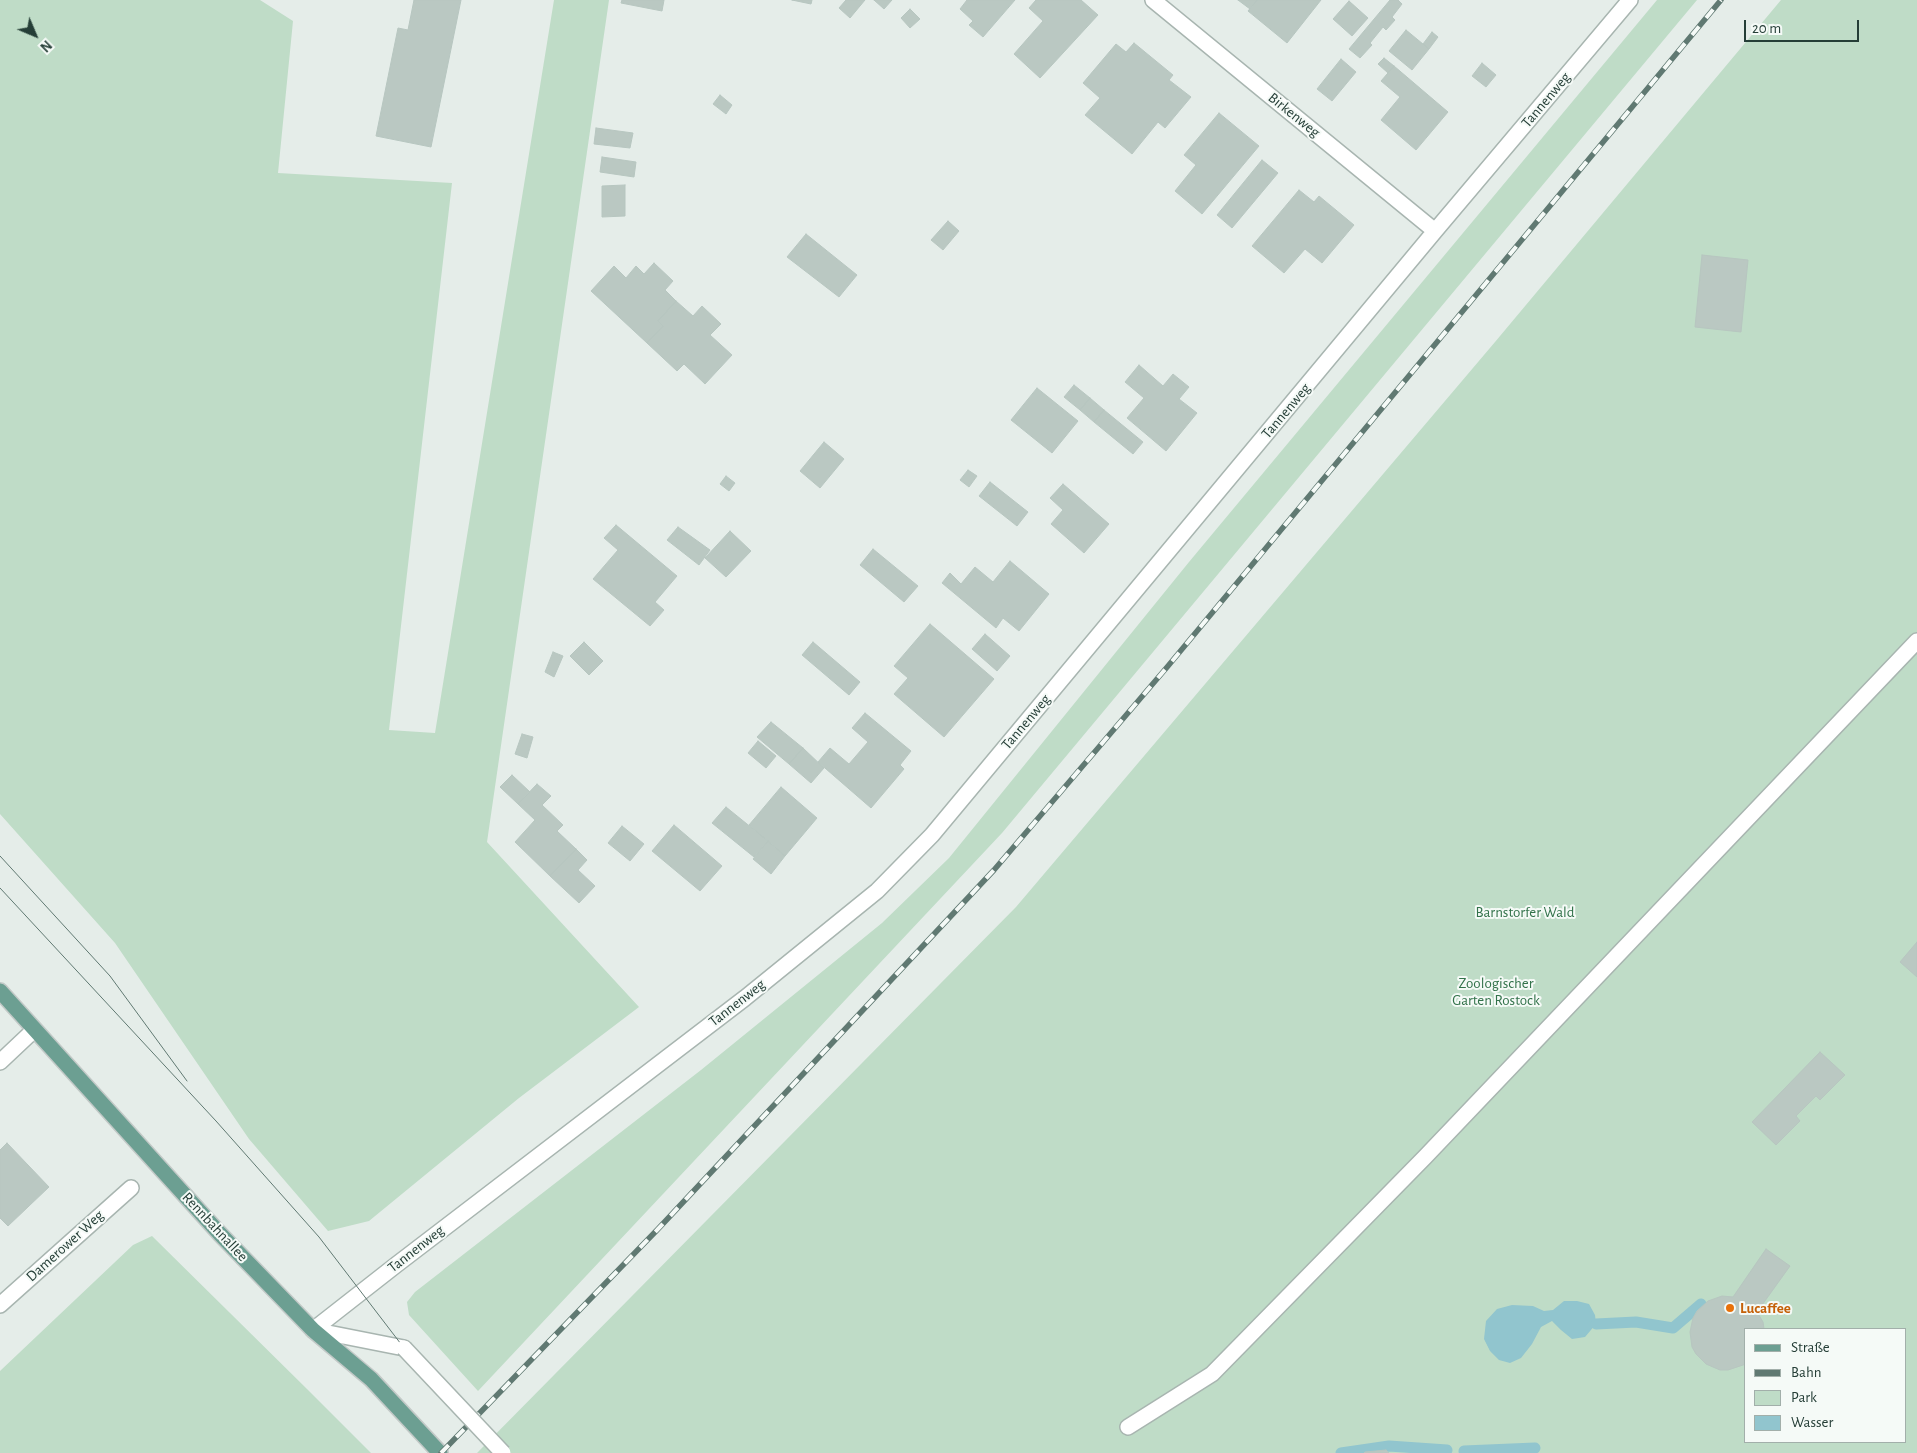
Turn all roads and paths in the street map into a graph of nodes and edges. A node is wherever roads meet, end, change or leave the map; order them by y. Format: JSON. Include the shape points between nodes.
{"nodes":[{"id":1,"x":1153,"y":0,"type":"edge"},
{"id":2,"x":1622,"y":3,"type":"edge"},
{"id":3,"x":1435,"y":231,"type":"junction"},
{"id":4,"x":1917,"y":641,"type":"edge"},
{"id":5,"x":0,"y":991,"type":"edge"},
{"id":6,"x":34,"y":1030,"type":"junction"},
{"id":7,"x":0,"y":1062,"type":"edge"},
{"id":8,"x":131,"y":1188,"type":"dead end"},
{"id":9,"x":0,"y":1305,"type":"edge"},
{"id":10,"x":313,"y":1330,"type":"junction"},
{"id":11,"x":1128,"y":1427,"type":"dead end"},
{"id":12,"x":440,"y":1453,"type":"edge"},
{"id":13,"x":503,"y":1453,"type":"edge"}],
"edges":[{"from":1,"to":3,"type":"street","name":"Birkenweg"},
{"from":2,"to":3,"type":"street","name":"Tannenweg"},
{"from":3,"to":10,"type":"street","name":"Tannenweg","via":[[932,835],[877,891],[745,998]]},
{"from":4,"to":11,"type":"street","via":[[1425,1157],[1212,1374]]},
{"from":5,"to":6,"type":"main road","name":"Rennbahnallee"},
{"from":6,"to":7,"type":"street"},
{"from":6,"to":10,"type":"main road","name":"Rennbahnallee","via":[[220,1234]]},
{"from":8,"to":9,"type":"street","name":"Damerower Weg"},
{"from":10,"to":12,"type":"main road","name":"Rennbahnallee","via":[[371,1379]]},
{"from":10,"to":13,"type":"street","bridge":true,"via":[[404,1348]]}]}
